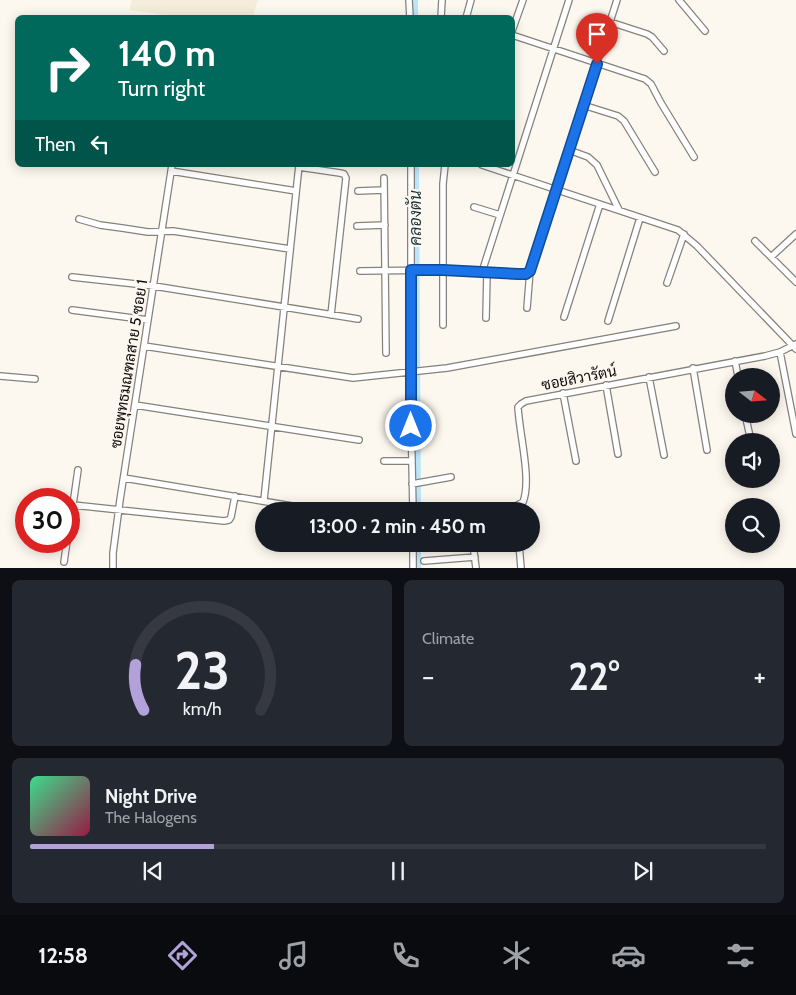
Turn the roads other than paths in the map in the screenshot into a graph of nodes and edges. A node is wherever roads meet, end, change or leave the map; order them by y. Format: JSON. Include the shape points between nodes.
{"nodes":[{"id":1,"x":409,"y":0,"type":"edge"},
{"id":2,"x":442,"y":0,"type":"edge"},
{"id":3,"x":471,"y":0,"type":"edge"},
{"id":4,"x":523,"y":0,"type":"edge"},
{"id":5,"x":569,"y":0,"type":"edge"},
{"id":6,"x":617,"y":0,"type":"edge"},
{"id":7,"x":679,"y":0,"type":"edge"},
{"id":8,"x":410,"y":15,"type":"edge"},
{"id":9,"x":441,"y":15,"type":"edge"},
{"id":10,"x":467,"y":15,"type":"edge"},
{"id":11,"x":610,"y":22,"type":"junction"},
{"id":12,"x":515,"y":23,"type":"edge"},
{"id":13,"x":705,"y":31,"type":"dead end"},
{"id":14,"x":515,"y":36,"type":"edge"},
{"id":15,"x":553,"y":48,"type":"junction"},
{"id":16,"x":664,"y":51,"type":"dead end"},
{"id":17,"x":597,"y":64,"type":"junction"},
{"id":18,"x":583,"y":105,"type":"junction"},
{"id":19,"x":569,"y":150,"type":"junction"},
{"id":20,"x":694,"y":157,"type":"dead end"},
{"id":21,"x":515,"y":166,"type":"edge"},
{"id":22,"x":299,"y":167,"type":"edge"},
{"id":23,"x":305,"y":167,"type":"edge"},
{"id":24,"x":411,"y":167,"type":"edge"},
{"id":25,"x":445,"y":167,"type":"edge"},
{"id":26,"x":488,"y":167,"type":"edge"},
{"id":27,"x":515,"y":167,"type":"edge"},
{"id":28,"x":172,"y":168,"type":"edge"},
{"id":29,"x":655,"y":172,"type":"dead end"},
{"id":30,"x":512,"y":175,"type":"junction"},
{"id":31,"x":384,"y":178,"type":"dead end"},
{"id":32,"x":358,"y":190,"type":"dead end"},
{"id":33,"x":384,"y":190,"type":"junction"},
{"id":34,"x":557,"y":190,"type":"junction"},
{"id":35,"x":296,"y":191,"type":"junction"},
{"id":36,"x":600,"y":204,"type":"junction"},
{"id":37,"x":474,"y":207,"type":"dead end"},
{"id":38,"x":619,"y":210,"type":"junction"},
{"id":39,"x":500,"y":215,"type":"junction"},
{"id":40,"x":640,"y":218,"type":"junction"},
{"id":41,"x":79,"y":219,"type":"dead end"},
{"id":42,"x":385,"y":225,"type":"junction"},
{"id":43,"x":356,"y":226,"type":"dead end"},
{"id":44,"x":162,"y":231,"type":"junction"},
{"id":45,"x":684,"y":234,"type":"junction"},
{"id":46,"x":796,"y":234,"type":"edge"},
{"id":47,"x":755,"y":241,"type":"dead end"},
{"id":48,"x":290,"y":250,"type":"junction"},
{"id":49,"x":771,"y":257,"type":"junction"},
{"id":50,"x":414,"y":270,"type":"junction"},
{"id":51,"x":443,"y":270,"type":"junction"},
{"id":52,"x":360,"y":271,"type":"dead end"},
{"id":53,"x":386,"y":271,"type":"junction"},
{"id":54,"x":530,"y":271,"type":"junction"},
{"id":55,"x":484,"y":272,"type":"junction"},
{"id":56,"x":72,"y":277,"type":"dead end"},
{"id":57,"x":796,"y":282,"type":"edge"},
{"id":58,"x":667,"y":283,"type":"dead end"},
{"id":59,"x":154,"y":286,"type":"junction"},
{"id":60,"x":284,"y":308,"type":"junction"},
{"id":61,"x":527,"y":308,"type":"dead end"},
{"id":62,"x":72,"y":310,"type":"dead end"},
{"id":63,"x":331,"y":316,"type":"junction"},
{"id":64,"x":564,"y":316,"type":"dead end"},
{"id":65,"x":486,"y":318,"type":"dead end"},
{"id":66,"x":358,"y":319,"type":"dead end"},
{"id":67,"x":148,"y":320,"type":"junction"},
{"id":68,"x":608,"y":321,"type":"dead end"},
{"id":69,"x":443,"y":325,"type":"dead end"},
{"id":70,"x":676,"y":326,"type":"dead end"},
{"id":71,"x":144,"y":346,"type":"junction"},
{"id":72,"x":795,"y":347,"type":"edge"},
{"id":73,"x":386,"y":352,"type":"dead end"},
{"id":74,"x":780,"y":352,"type":"junction"},
{"id":75,"x":735,"y":361,"type":"junction"},
{"id":76,"x":278,"y":368,"type":"junction"},
{"id":77,"x":693,"y":368,"type":"junction"},
{"id":78,"x":736,"y":368,"type":"edge"},
{"id":79,"x":413,"y":370,"type":"junction"},
{"id":80,"x":0,"y":376,"type":"edge"},
{"id":81,"x":649,"y":377,"type":"junction"},
{"id":82,"x":35,"y":379,"type":"dead end"},
{"id":83,"x":606,"y":385,"type":"junction"},
{"id":84,"x":563,"y":393,"type":"junction"},
{"id":85,"x":135,"y":405,"type":"junction"},
{"id":86,"x":272,"y":426,"type":"junction"},
{"id":87,"x":796,"y":434,"type":"edge"},
{"id":88,"x":359,"y":440,"type":"dead end"},
{"id":89,"x":707,"y":450,"type":"dead end"},
{"id":90,"x":618,"y":454,"type":"dead end"},
{"id":91,"x":664,"y":454,"type":"dead end"},
{"id":92,"x":384,"y":461,"type":"dead end"},
{"id":93,"x":412,"y":461,"type":"junction"},
{"id":94,"x":576,"y":461,"type":"dead end"},
{"id":95,"x":78,"y":470,"type":"dead end"},
{"id":96,"x":451,"y":477,"type":"dead end"},
{"id":97,"x":124,"y":478,"type":"junction"},
{"id":98,"x":416,"y":483,"type":"junction"},
{"id":99,"x":75,"y":488,"type":"edge"},
{"id":100,"x":235,"y":496,"type":"junction"},
{"id":101,"x":264,"y":500,"type":"junction"},
{"id":102,"x":274,"y":502,"type":"edge"},
{"id":103,"x":415,"y":502,"type":"edge"},
{"id":104,"x":523,"y":502,"type":"edge"},
{"id":105,"x":80,"y":506,"type":"edge"},
{"id":106,"x":119,"y":510,"type":"junction"},
{"id":107,"x":413,"y":552,"type":"edge"},
{"id":108,"x":474,"y":552,"type":"edge"},
{"id":109,"x":520,"y":552,"type":"edge"},
{"id":110,"x":65,"y":553,"type":"edge"},
{"id":111,"x":475,"y":557,"type":"junction"},
{"id":112,"x":424,"y":561,"type":"dead end"},
{"id":113,"x":64,"y":562,"type":"dead end"},
{"id":114,"x":113,"y":568,"type":"edge"},
{"id":115,"x":413,"y":568,"type":"edge"},
{"id":116,"x":476,"y":568,"type":"edge"},
{"id":117,"x":521,"y":568,"type":"edge"}],
"edges":[{"from":1,"to":8,"type":"street"},
{"from":2,"to":9,"type":"street"},
{"from":3,"to":10,"type":"street"},
{"from":4,"to":12,"type":"street"},
{"from":5,"to":15,"type":"street"},
{"from":6,"to":11,"type":"street"},
{"from":7,"to":13,"type":"street"},
{"from":11,"to":16,"type":"street","via":[[647,34]]},
{"from":11,"to":17,"type":"street"},
{"from":14,"to":15,"type":"street"},
{"from":15,"to":17,"type":"street"},
{"from":15,"to":21,"type":"street"},
{"from":17,"to":18,"type":"street"},
{"from":17,"to":20,"type":"street","via":[[645,79],[651,84]]},
{"from":18,"to":19,"type":"street"},
{"from":18,"to":29,"type":"street","via":[[624,121]]},
{"from":19,"to":34,"type":"street"},
{"from":19,"to":38,"type":"street","via":[[588,157],[596,165]]},
{"from":22,"to":35,"type":"street"},
{"from":23,"to":63,"type":"street","via":[[344,174],[346,178]]},
{"from":24,"to":50,"type":"street"},
{"from":25,"to":51,"type":"street"},
{"from":26,"to":30,"type":"street"},
{"from":27,"to":30,"type":"street"},
{"from":28,"to":35,"type":"street"},
{"from":28,"to":44,"type":"street","name":"ซอยพุทธมณฑลสาย 5 ซอย 1"},
{"from":30,"to":34,"type":"street"},
{"from":30,"to":39,"type":"street"},
{"from":31,"to":33,"type":"street"},
{"from":32,"to":33,"type":"street"},
{"from":33,"to":42,"type":"street"},
{"from":34,"to":36,"type":"street"},
{"from":34,"to":54,"type":"street"},
{"from":35,"to":48,"type":"street"},
{"from":36,"to":38,"type":"street"},
{"from":36,"to":64,"type":"street"},
{"from":37,"to":39,"type":"street"},
{"from":38,"to":40,"type":"street"},
{"from":39,"to":55,"type":"street"},
{"from":40,"to":45,"type":"street"},
{"from":40,"to":68,"type":"street"},
{"from":41,"to":44,"type":"street","via":[[148,232]]},
{"from":42,"to":43,"type":"street"},
{"from":42,"to":53,"type":"street"},
{"from":44,"to":48,"type":"street"},
{"from":44,"to":59,"type":"street","name":"ซอยพุทธมณฑลสาย 5 ซอย 1"},
{"from":45,"to":58,"type":"street"},
{"from":45,"to":72,"type":"street"},
{"from":46,"to":49,"type":"street"},
{"from":47,"to":49,"type":"street"},
{"from":48,"to":60,"type":"street"},
{"from":49,"to":57,"type":"street"},
{"from":50,"to":51,"type":"street"},
{"from":50,"to":53,"type":"street"},
{"from":50,"to":79,"type":"street"},
{"from":51,"to":55,"type":"street"},
{"from":51,"to":69,"type":"street"},
{"from":52,"to":53,"type":"street"},
{"from":53,"to":73,"type":"street"},
{"from":54,"to":55,"type":"street","via":[[526,274]]},
{"from":54,"to":61,"type":"street"},
{"from":55,"to":65,"type":"street"},
{"from":56,"to":59,"type":"street"},
{"from":59,"to":60,"type":"street"},
{"from":59,"to":67,"type":"street","name":"ซอยพุทธมณฑลสาย 5 ซอย 1"},
{"from":60,"to":63,"type":"street"},
{"from":60,"to":76,"type":"street"},
{"from":62,"to":67,"type":"street"},
{"from":63,"to":66,"type":"street"},
{"from":67,"to":71,"type":"street","name":"ซอยพุทธมณฑลสาย 5 ซอย 1"},
{"from":70,"to":79,"type":"street","via":[[447,368]]},
{"from":71,"to":76,"type":"street"},
{"from":71,"to":85,"type":"street","name":"ซอยพุทธมณฑลสาย 5 ซอย 1"},
{"from":72,"to":74,"type":"street","name":"ซอยสิวารัตน์"},
{"from":74,"to":75,"type":"street","name":"ซอยสิวารัตน์"},
{"from":74,"to":87,"type":"street"},
{"from":75,"to":77,"type":"street","name":"ซอยสิวารัตน์"},
{"from":75,"to":78,"type":"street"},
{"from":76,"to":79,"type":"street","via":[[353,378]]},
{"from":76,"to":86,"type":"street"},
{"from":77,"to":81,"type":"street","name":"ซอยสิวารัตน์"},
{"from":77,"to":89,"type":"street"},
{"from":79,"to":93,"type":"street"},
{"from":80,"to":82,"type":"street"},
{"from":81,"to":83,"type":"street","name":"ซอยสิวารัตน์"},
{"from":81,"to":91,"type":"street"},
{"from":83,"to":84,"type":"street","name":"ซอยสิวารัตน์"},
{"from":83,"to":90,"type":"street"},
{"from":84,"to":94,"type":"street"},
{"from":84,"to":104,"type":"street","name":"ซอยสิวารัตน์","via":[[526,401],[518,408],[526,491]]},
{"from":85,"to":86,"type":"street"},
{"from":85,"to":97,"type":"street","name":"ซอยพุทธมณฑลสาย 5 ซอย 1"},
{"from":86,"to":88,"type":"street"},
{"from":86,"to":101,"type":"street"},
{"from":92,"to":93,"type":"street"},
{"from":93,"to":98,"type":"street"},
{"from":95,"to":99,"type":"street"},
{"from":96,"to":98,"type":"street"},
{"from":97,"to":100,"type":"street"},
{"from":97,"to":106,"type":"street","name":"ซอยพุทธมณฑลสาย 5 ซอย 1"},
{"from":98,"to":103,"type":"street"},
{"from":100,"to":101,"type":"street"},
{"from":100,"to":106,"type":"street","via":[[231,517],[224,521]]},
{"from":101,"to":102,"type":"street"},
{"from":105,"to":106,"type":"street"},
{"from":106,"to":114,"type":"street","name":"ซอยพุทธมณฑลสาย 5 ซอย 1"},
{"from":107,"to":115,"type":"street"},
{"from":108,"to":111,"type":"street"},
{"from":109,"to":117,"type":"street"},
{"from":110,"to":113,"type":"street"},
{"from":111,"to":112,"type":"street"},
{"from":111,"to":116,"type":"street"}]}
